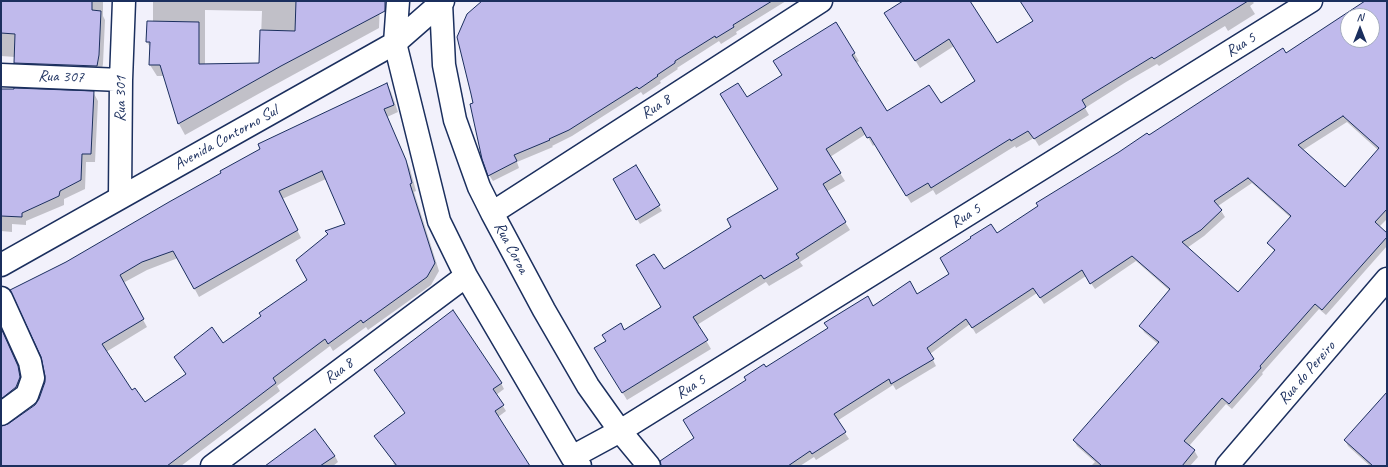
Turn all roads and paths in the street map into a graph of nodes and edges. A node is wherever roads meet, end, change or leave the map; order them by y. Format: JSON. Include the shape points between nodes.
{"nodes":[{"id":1,"x":124,"y":1,"type":"edge"},
{"id":2,"x":398,"y":1,"type":"edge"},
{"id":3,"x":821,"y":1,"type":"edge"},
{"id":4,"x":1311,"y":1,"type":"edge"},
{"id":5,"x":442,"y":2,"type":"edge"},
{"id":6,"x":396,"y":43,"type":"junction"},
{"id":7,"x":1,"y":75,"type":"edge"},
{"id":8,"x":121,"y":80,"type":"junction"},
{"id":9,"x":120,"y":197,"type":"junction"},
{"id":10,"x":492,"y":213,"type":"junction"},
{"id":11,"x":1,"y":265,"type":"edge"},
{"id":12,"x":466,"y":276,"type":"junction"},
{"id":13,"x":1387,"y":279,"type":"edge"},
{"id":14,"x":1,"y":298,"type":"edge"},
{"id":15,"x":1,"y":414,"type":"edge"},
{"id":16,"x":620,"y":431,"type":"junction"},
{"id":17,"x":576,"y":462,"type":"edge"},
{"id":18,"x":639,"y":462,"type":"edge"},
{"id":19,"x":212,"y":466,"type":"edge"},
{"id":20,"x":1227,"y":466,"type":"edge"}],
"edges":[{"from":1,"to":8,"type":"street","name":"Rua 301"},
{"from":2,"to":6,"type":"street"},
{"from":3,"to":10,"type":"street","name":"Rua 8"},
{"from":4,"to":16,"type":"street","name":"Rua 5"},
{"from":5,"to":6,"type":"street","name":"Avenida Contorno Sul"},
{"from":5,"to":10,"type":"street","name":"Rua Coroa","via":[[444,65],[455,120],[479,187]]},
{"from":6,"to":9,"type":"street","name":"Avenida Contorno Sul"},
{"from":6,"to":12,"type":"street","via":[[440,221]]},
{"from":7,"to":8,"type":"street","name":"Rua 307"},
{"from":8,"to":9,"type":"street","name":"Rua 301"},
{"from":9,"to":11,"type":"street","name":"Avenida Contorno Sul"},
{"from":10,"to":16,"type":"street","name":"Rua Coroa","via":[[588,386]]},
{"from":12,"to":17,"type":"street"},
{"from":12,"to":19,"type":"street","name":"Rua 8"},
{"from":13,"to":20,"type":"street","name":"Rua do Pereiro"},
{"from":14,"to":15,"type":"street","via":[[30,362],[33,378],[27,395]]},
{"from":16,"to":17,"type":"street","name":"Rua 5"},
{"from":16,"to":18,"type":"street","name":"Rua Coroa"}]}
